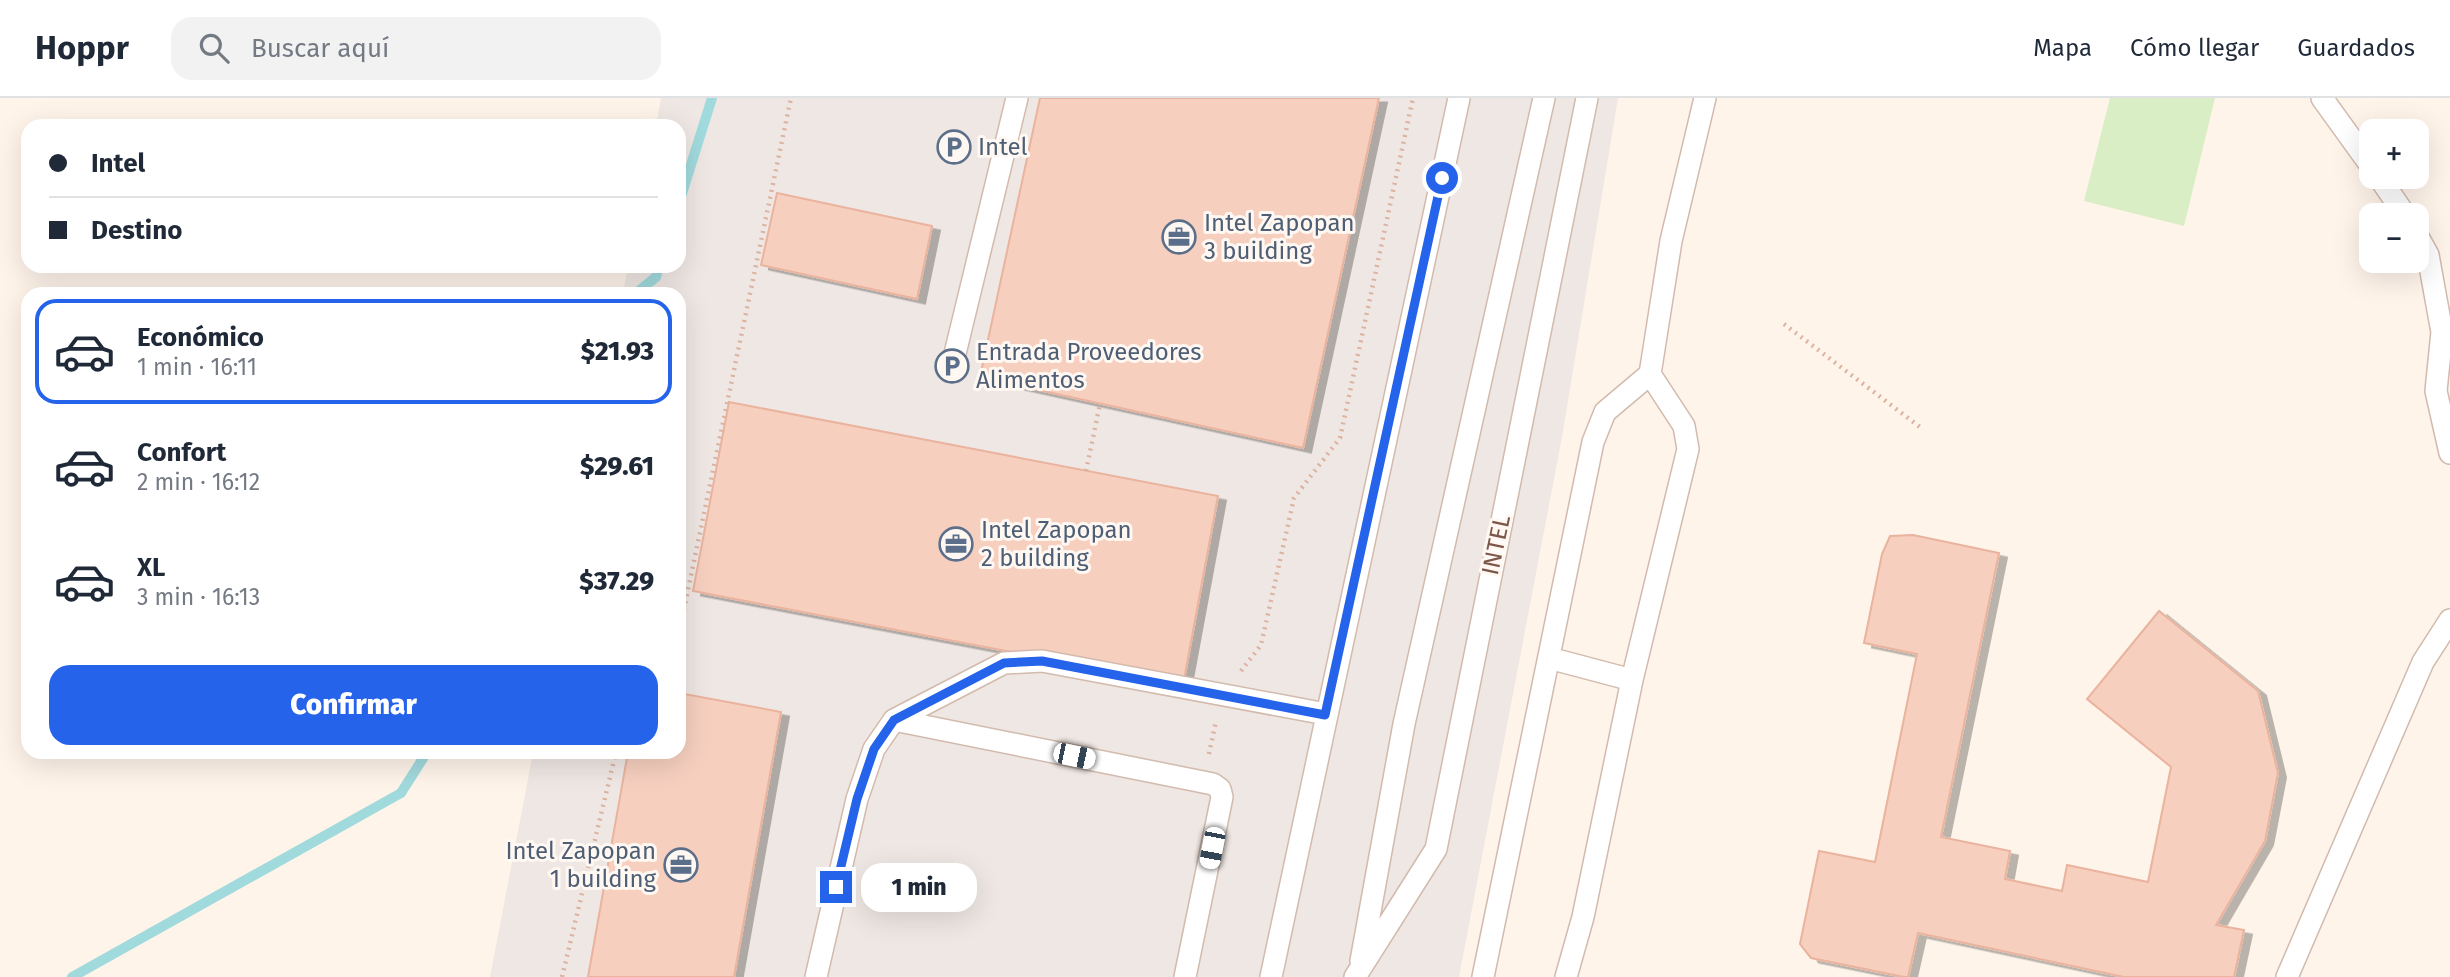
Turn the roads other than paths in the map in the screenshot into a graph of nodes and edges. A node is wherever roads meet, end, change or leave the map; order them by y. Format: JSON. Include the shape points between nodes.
{"nodes":[{"id":1,"x":1017,"y":98,"type":"edge"},
{"id":2,"x":1459,"y":98,"type":"edge"},
{"id":3,"x":1544,"y":98,"type":"edge"},
{"id":4,"x":1587,"y":98,"type":"edge"},
{"id":5,"x":1705,"y":98,"type":"edge"},
{"id":6,"x":2322,"y":98,"type":"edge"},
{"id":7,"x":2359,"y":149,"type":"edge"},
{"id":8,"x":2429,"y":260,"type":"edge"},
{"id":9,"x":952,"y":366,"type":"dead end"},
{"id":10,"x":1650,"y":374,"type":"junction"},
{"id":11,"x":2450,"y":453,"type":"edge"},
{"id":12,"x":2450,"y":620,"type":"edge"},
{"id":13,"x":1549,"y":658,"type":"junction"},
{"id":14,"x":1632,"y":680,"type":"junction"},
{"id":15,"x":1325,"y":715,"type":"junction"},
{"id":16,"x":894,"y":720,"type":"junction"},
{"id":17,"x":1357,"y":975,"type":"edge"},
{"id":18,"x":816,"y":977,"type":"edge"},
{"id":19,"x":1185,"y":977,"type":"edge"},
{"id":20,"x":1271,"y":977,"type":"edge"},
{"id":21,"x":1483,"y":977,"type":"edge"},
{"id":22,"x":1566,"y":977,"type":"edge"},
{"id":23,"x":2287,"y":977,"type":"edge"}],
"edges":[{"from":1,"to":9,"type":"lane"},
{"from":2,"to":15,"type":"lane"},
{"from":3,"to":17,"type":"lane","name":"INTEL","via":[[1404,724]]},
{"from":4,"to":17,"type":"lane","name":"INTEL","via":[[1436,849]]},
{"from":5,"to":10,"type":"lane","via":[[1671,241]]},
{"from":6,"to":7,"type":"lane"},
{"from":8,"to":11,"type":"lane","via":[[2442,332],[2436,391]]},
{"from":10,"to":13,"type":"lane","via":[[1605,412],[1593,442]]},
{"from":10,"to":14,"type":"lane","via":[[1684,426],[1688,449]]},
{"from":12,"to":23,"type":"lane","via":[[2423,662]]},
{"from":13,"to":14,"type":"lane"},
{"from":13,"to":21,"type":"lane"},
{"from":14,"to":22,"type":"lane","via":[[1583,917]]},
{"from":15,"to":16,"type":"lane","via":[[1042,661],[1004,663]]},
{"from":15,"to":20,"type":"lane"},
{"from":16,"to":18,"type":"lane","via":[[874,749],[857,799]]},
{"from":16,"to":19,"type":"lane","via":[[1220,789]]}]}
